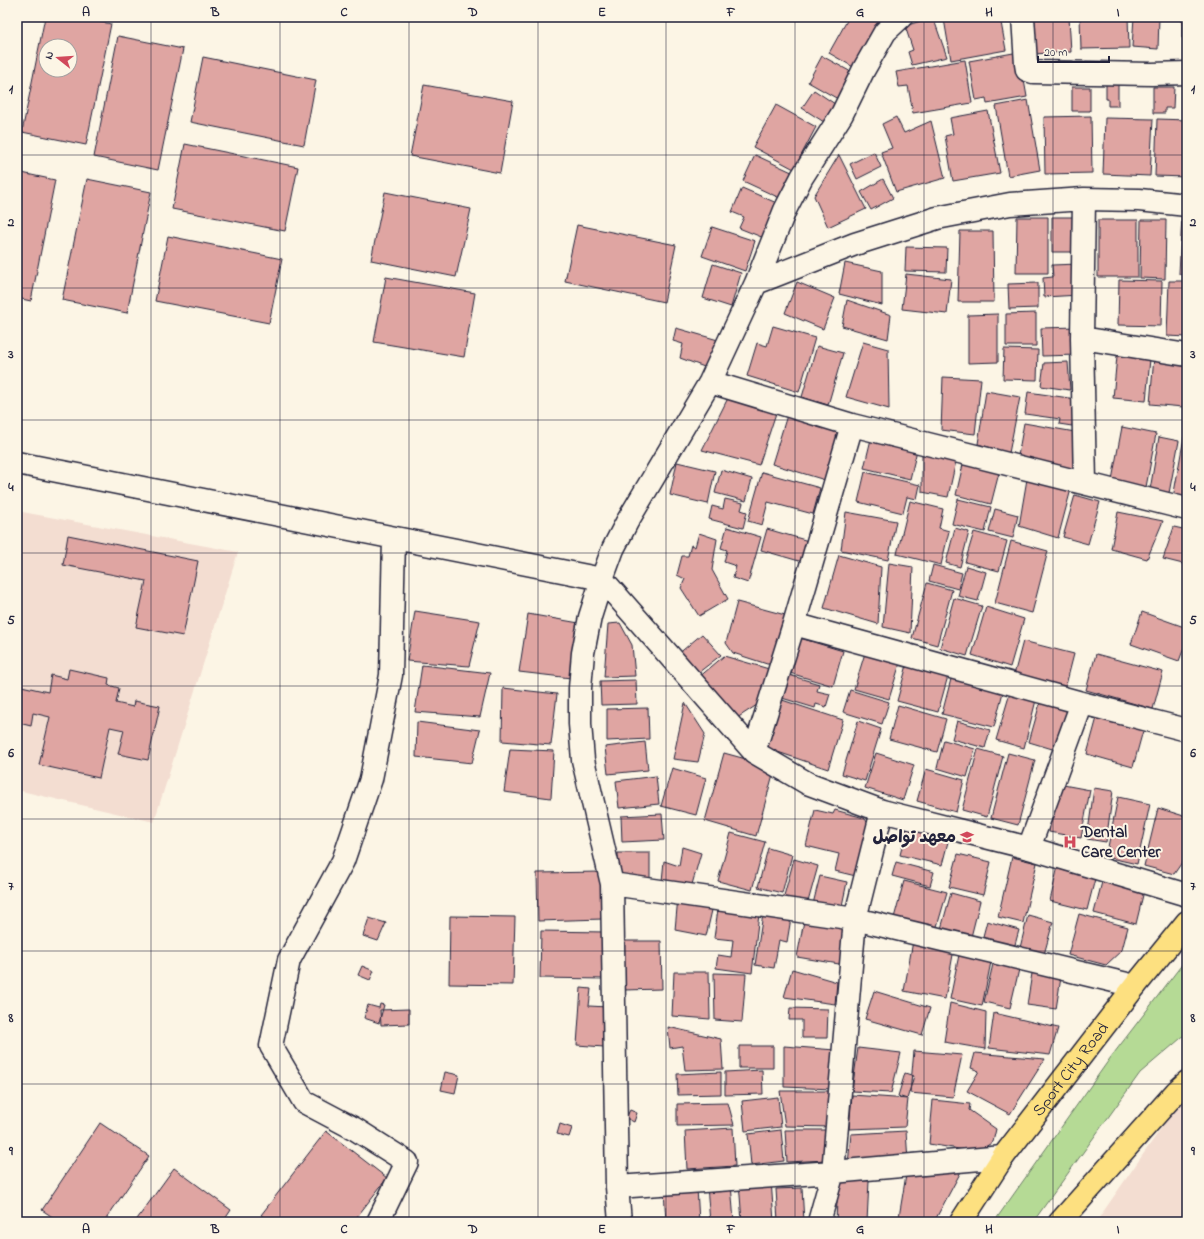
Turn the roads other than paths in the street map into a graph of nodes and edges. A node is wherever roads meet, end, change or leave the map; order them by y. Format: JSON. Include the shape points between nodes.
{"nodes":[{"id":1,"x":901,"y":17,"type":"edge"},
{"id":2,"x":1023,"y":17,"type":"edge"},
{"id":3,"x":1187,"y":74,"type":"edge"},
{"id":4,"x":1084,"y":199,"type":"junction"},
{"id":5,"x":1187,"y":205,"type":"edge"},
{"id":6,"x":756,"y":283,"type":"junction"},
{"id":7,"x":1082,"y":338,"type":"junction"},
{"id":8,"x":1187,"y":355,"type":"edge"},
{"id":9,"x":710,"y":382,"type":"junction"},
{"id":10,"x":852,"y":425,"type":"junction"},
{"id":11,"x":17,"y":463,"type":"edge"},
{"id":12,"x":1085,"y":483,"type":"junction"},
{"id":13,"x":1187,"y":509,"type":"edge"},
{"id":14,"x":394,"y":538,"type":"junction"},
{"id":15,"x":602,"y":579,"type":"junction"},
{"id":16,"x":794,"y":624,"type":"junction"},
{"id":17,"x":1082,"y":703,"type":"junction"},
{"id":18,"x":1187,"y":730,"type":"edge"},
{"id":19,"x":754,"y":752,"type":"junction"},
{"id":20,"x":882,"y":811,"type":"junction"},
{"id":21,"x":1029,"y":848,"type":"junction"},
{"id":22,"x":612,"y":884,"type":"junction"},
{"id":23,"x":1187,"y":896,"type":"edge"},
{"id":24,"x":855,"y":919,"type":"junction"},
{"id":25,"x":1187,"y":922,"type":"edge"},
{"id":26,"x":1134,"y":986,"type":"junction"},
{"id":27,"x":1187,"y":1082,"type":"edge"},
{"id":28,"x":1003,"y":1157,"type":"junction"},
{"id":29,"x":833,"y":1172,"type":"junction"},
{"id":30,"x":616,"y":1187,"type":"junction"},
{"id":31,"x":378,"y":1222,"type":"edge"},
{"id":32,"x":620,"y":1222,"type":"edge"},
{"id":33,"x":819,"y":1222,"type":"edge"},
{"id":34,"x":961,"y":1222,"type":"edge"},
{"id":35,"x":1060,"y":1222,"type":"edge"}],
"edges":[{"from":1,"to":6,"type":"street","via":[[885,32],[842,114],[802,177],[785,210]]},
{"from":2,"to":3,"type":"street","via":[[1027,70]]},
{"from":4,"to":5,"type":"street","via":[[1139,200]]},
{"from":4,"to":6,"type":"street","via":[[1010,204],[937,218],[855,244]]},
{"from":4,"to":7,"type":"street"},
{"from":6,"to":9,"type":"street"},
{"from":7,"to":8,"type":"street"},
{"from":7,"to":12,"type":"street"},
{"from":9,"to":10,"type":"street"},
{"from":9,"to":15,"type":"street","via":[[627,522]]},
{"from":10,"to":12,"type":"street"},
{"from":10,"to":16,"type":"street"},
{"from":11,"to":14,"type":"street"},
{"from":12,"to":13,"type":"street"},
{"from":14,"to":15,"type":"street"},
{"from":14,"to":31,"type":"street","via":[[391,675],[371,778],[343,861],[289,960],[271,1046],[304,1102],[355,1129],[407,1162]]},
{"from":15,"to":19,"type":"street"},
{"from":15,"to":22,"type":"street","via":[[590,617],[583,653],[580,724],[583,760]]},
{"from":16,"to":17,"type":"street"},
{"from":16,"to":19,"type":"street"},
{"from":17,"to":18,"type":"street"},
{"from":17,"to":21,"type":"street"},
{"from":19,"to":20,"type":"street","via":[[806,783]]},
{"from":20,"to":21,"type":"street"},
{"from":20,"to":24,"type":"street"},
{"from":21,"to":23,"type":"street"},
{"from":22,"to":24,"type":"street"},
{"from":22,"to":30,"type":"street"},
{"from":24,"to":26,"type":"street"},
{"from":24,"to":29,"type":"street"},
{"from":25,"to":26,"type":"main road","name":"Sport City Road"},
{"from":26,"to":28,"type":"main road","name":"Sport City Road"},
{"from":27,"to":35,"type":"main road"},
{"from":28,"to":29,"type":"street"},
{"from":28,"to":34,"type":"main road","name":"Sport City Road"},
{"from":29,"to":30,"type":"street"},
{"from":29,"to":33,"type":"street"},
{"from":30,"to":32,"type":"street"}]}
